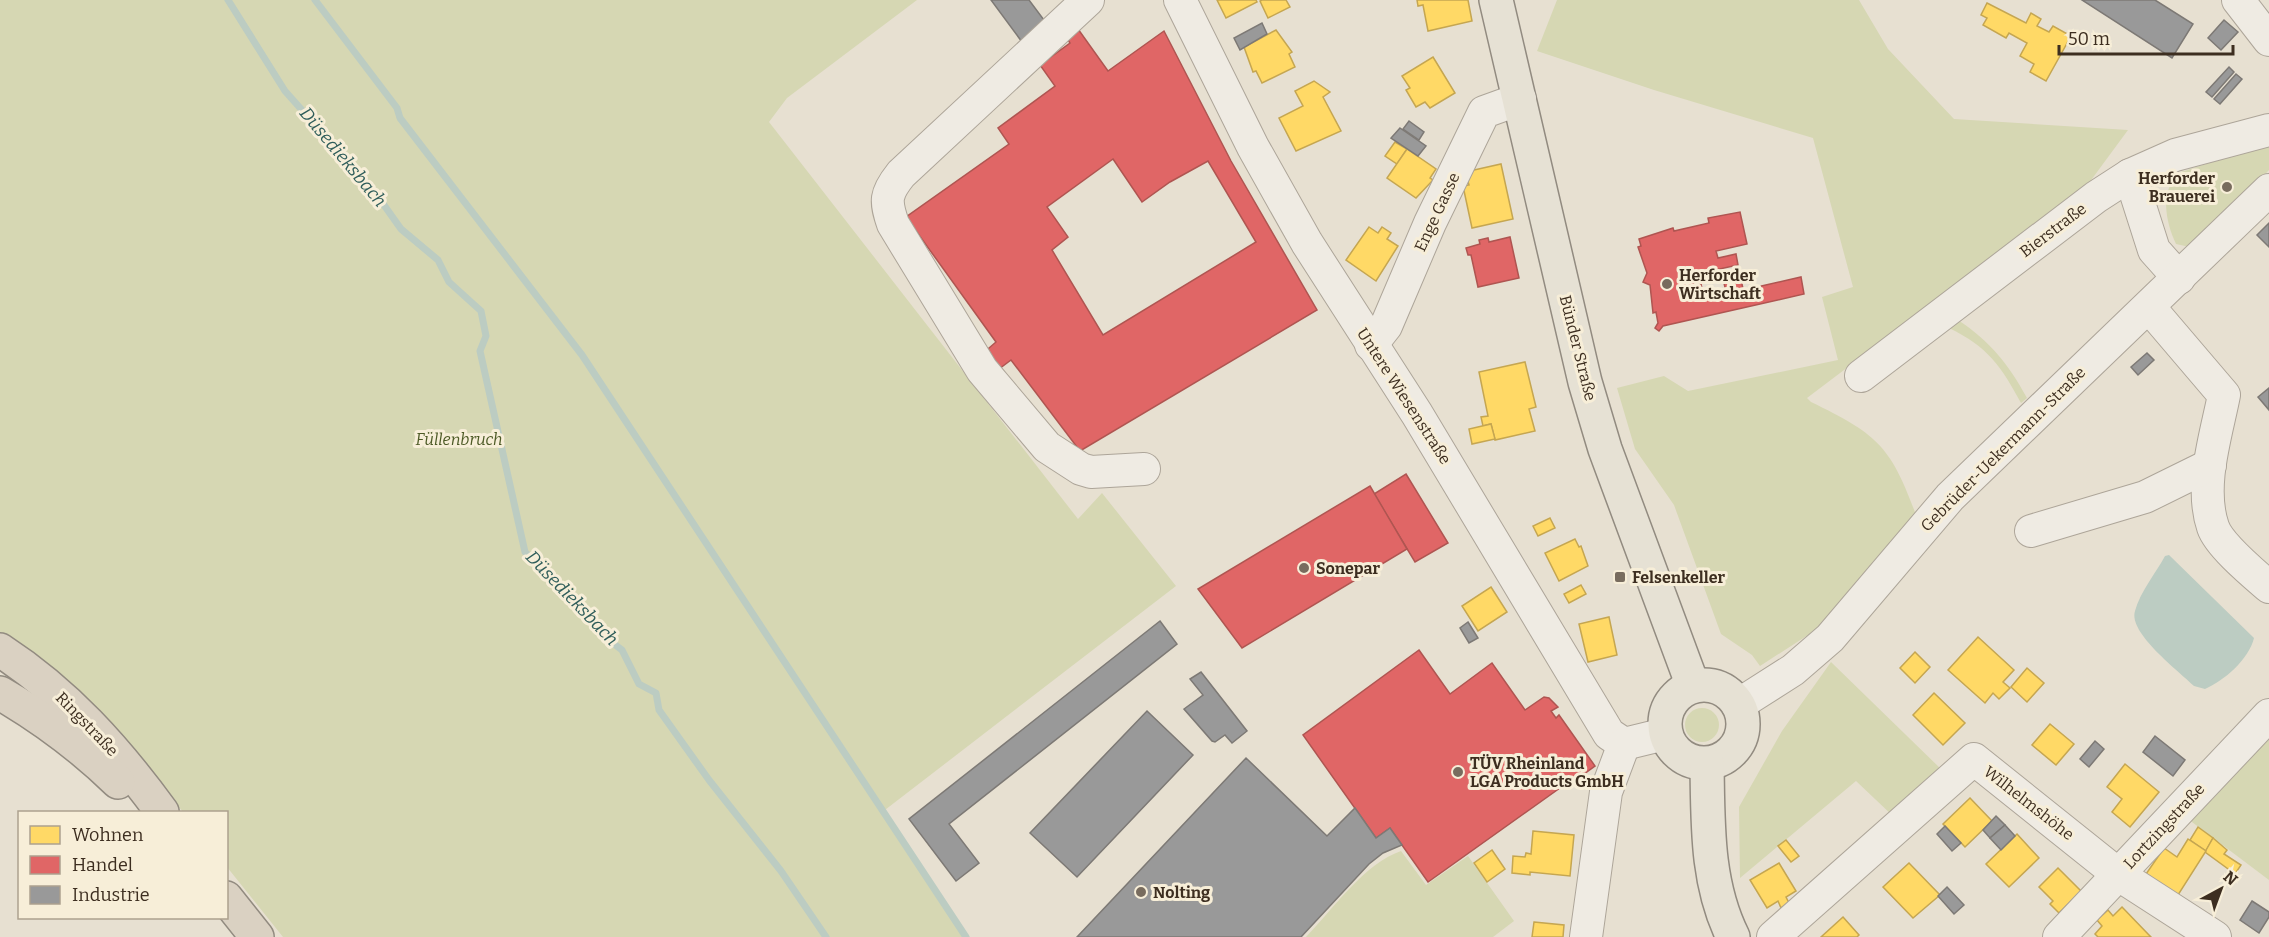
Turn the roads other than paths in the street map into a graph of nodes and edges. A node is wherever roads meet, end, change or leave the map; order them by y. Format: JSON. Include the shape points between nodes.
{"nodes":[{"id":1,"x":1088,"y":0,"type":"edge"},
{"id":2,"x":1180,"y":0,"type":"edge"},
{"id":3,"x":2238,"y":0,"type":"edge"},
{"id":4,"x":1498,"y":1,"type":"edge"},
{"id":5,"x":2269,"y":40,"type":"edge"},
{"id":6,"x":1520,"y":99,"type":"junction"},
{"id":7,"x":2269,"y":130,"type":"edge"},
{"id":8,"x":2130,"y":176,"type":"junction"},
{"id":9,"x":2269,"y":190,"type":"edge"},
{"id":10,"x":2179,"y":278,"type":"junction"},
{"id":11,"x":2149,"y":307,"type":"junction"},
{"id":12,"x":1371,"y":345,"type":"junction"},
{"id":13,"x":1861,"y":376,"type":"dead end"},
{"id":14,"x":2210,"y":465,"type":"junction"},
{"id":15,"x":1144,"y":469,"type":"dead end"},
{"id":16,"x":2031,"y":531,"type":"dead end"},
{"id":17,"x":2269,"y":587,"type":"edge"},
{"id":18,"x":0,"y":650,"type":"edge"},
{"id":19,"x":1693,"y":686,"type":"junction"},
{"id":20,"x":0,"y":693,"type":"edge"},
{"id":21,"x":1738,"y":705,"type":"junction"},
{"id":22,"x":2269,"y":715,"type":"edge"},
{"id":23,"x":1665,"y":734,"type":"junction"},
{"id":24,"x":1624,"y":744,"type":"junction"},
{"id":25,"x":1707,"y":764,"type":"junction"},
{"id":26,"x":148,"y":811,"type":"edge"},
{"id":27,"x":160,"y":811,"type":"edge"},
{"id":28,"x":2119,"y":875,"type":"junction"},
{"id":29,"x":228,"y":901,"type":"edge"},
{"id":30,"x":257,"y":937,"type":"edge"},
{"id":31,"x":1586,"y":937,"type":"edge"},
{"id":32,"x":1733,"y":937,"type":"edge"},
{"id":33,"x":1773,"y":937,"type":"edge"},
{"id":34,"x":2059,"y":937,"type":"edge"},
{"id":35,"x":2215,"y":937,"type":"edge"}],
"edges":[{"from":1,"to":15,"type":"street","via":[[901,174],[886,203],[893,224],[982,370],[1047,447],[1090,472]]},
{"from":2,"to":12,"type":"street","name":"Untere Wiesenstraße","via":[[1259,157],[1312,252]]},
{"from":3,"to":5,"type":"street"},
{"from":4,"to":6,"type":"main road","name":"Bünder Straße"},
{"from":6,"to":12,"type":"street","name":"Enge Gasse","via":[[1484,112],[1386,326]]},
{"from":6,"to":19,"type":"main road","name":"Bünder Straße","via":[[1585,382],[1605,449]]},
{"from":7,"to":8,"type":"street","name":"Bierstraße","via":[[2175,155]]},
{"from":8,"to":10,"type":"street","via":[[2154,250]]},
{"from":8,"to":13,"type":"street","name":"Bierstraße","via":[[2096,197]]},
{"from":9,"to":10,"type":"street","name":"Gebrüder-Uekermann-Straße"},
{"from":10,"to":11,"type":"street","name":"Gebrüder-Uekermann-Straße"},
{"from":11,"to":14,"type":"street","via":[[2224,396]]},
{"from":11,"to":21,"type":"street","name":"Gebrüder-Uekermann-Straße","via":[[1950,497],[1830,638],[1793,670]]},
{"from":12,"to":24,"type":"street","name":"Untere Wiesenstraße","via":[[1418,414],[1609,734]]},
{"from":14,"to":16,"type":"street","via":[[2145,497]]},
{"from":14,"to":17,"type":"street","via":[[2207,496],[2213,528],[2243,564]]},
{"from":18,"to":27,"type":"highway","name":"Ringstraße","via":[[59,693],[99,733]]},
{"from":19,"to":21,"type":"main road","via":[[1719,688]]},
{"from":19,"to":23,"type":"main road","via":[[1669,704]]},
{"from":20,"to":26,"type":"highway","name":"Ringstraße","via":[[36,714],[92,757]]},
{"from":21,"to":25,"type":"main road","via":[[1742,735],[1735,750]]},
{"from":22,"to":28,"type":"street","name":"Lortzingstraße"},
{"from":23,"to":24,"type":"street"},
{"from":23,"to":25,"type":"main road","via":[[1681,757]]},
{"from":24,"to":31,"type":"street","via":[[1606,792]]},
{"from":25,"to":32,"type":"main road","via":[[1710,865],[1723,916]]},
{"from":28,"to":33,"type":"street","name":"Wilhelmshöhe","via":[[1974,759]]},
{"from":28,"to":34,"type":"street","name":"Lortzingstraße"},
{"from":28,"to":35,"type":"street","name":"Wilhelmshöhe"},
{"from":29,"to":30,"type":"highway"}]}
